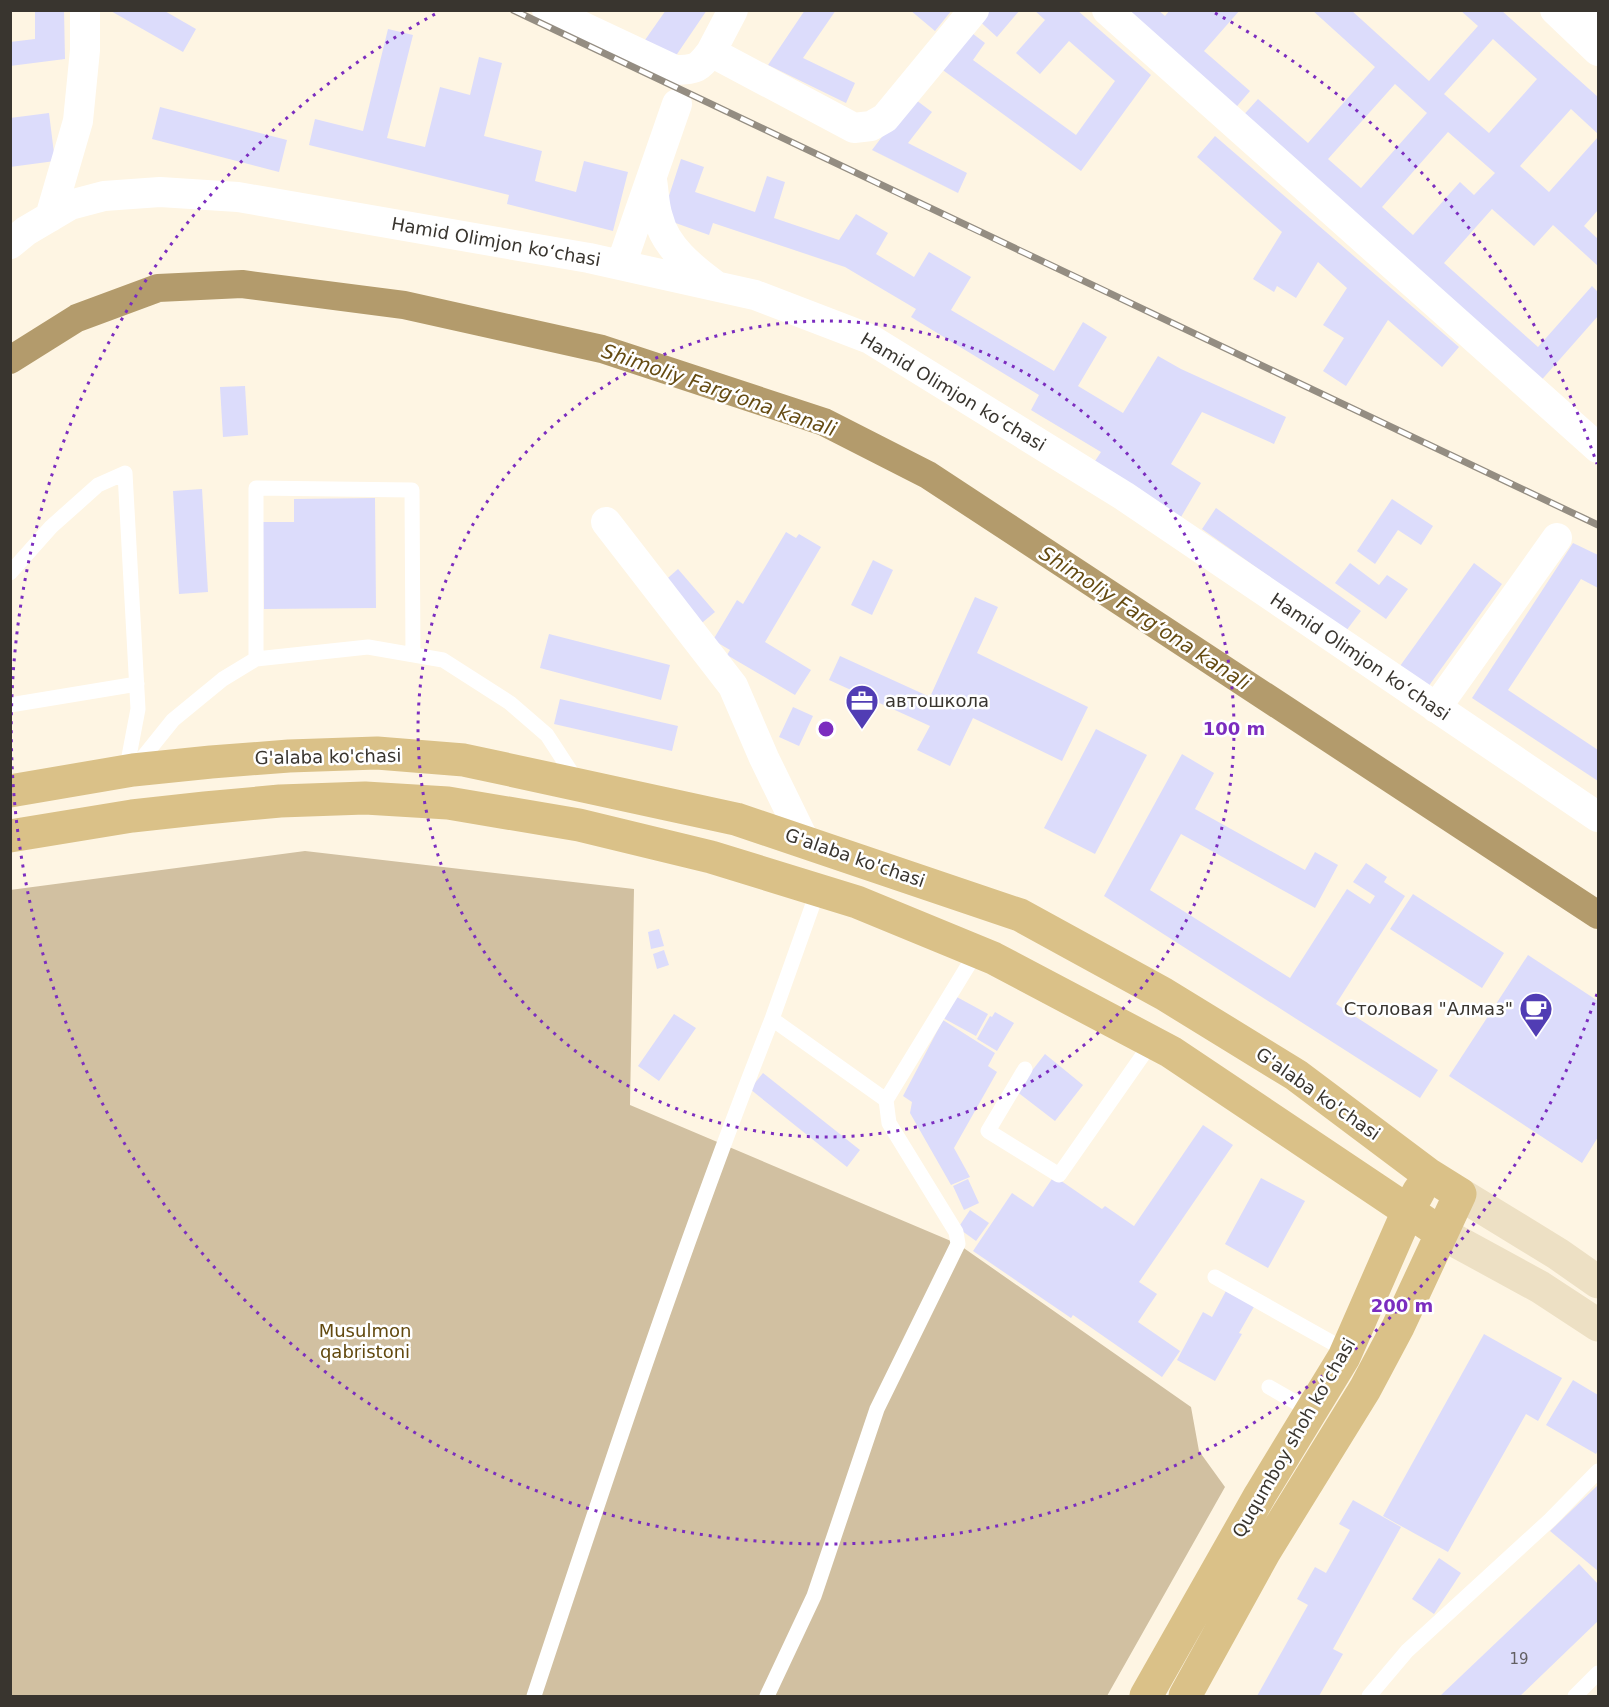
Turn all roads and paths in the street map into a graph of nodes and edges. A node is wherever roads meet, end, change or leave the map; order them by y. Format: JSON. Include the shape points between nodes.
{"nodes":[{"id":1,"x":85,"y":10,"type":"edge"},
{"id":2,"x":547,"y":10,"type":"edge"},
{"id":3,"x":733,"y":10,"type":"edge"},
{"id":4,"x":974,"y":10,"type":"edge"},
{"id":5,"x":1107,"y":10,"type":"edge"},
{"id":6,"x":1555,"y":10,"type":"edge"},
{"id":7,"x":1560,"y":10,"type":"edge"},
{"id":8,"x":1599,"y":12,"type":"edge"},
{"id":9,"x":1599,"y":51,"type":"edge"},
{"id":10,"x":711,"y":52,"type":"junction"},
{"id":11,"x":677,"y":104,"type":"dead end"},
{"id":12,"x":651,"y":177,"type":"junction"},
{"id":13,"x":50,"y":217,"type":"junction"},
{"id":14,"x":10,"y":244,"type":"edge"},
{"id":15,"x":621,"y":265,"type":"junction"},
{"id":16,"x":718,"y":287,"type":"junction"},
{"id":17,"x":1599,"y":448,"type":"edge"},
{"id":18,"x":606,"y":522,"type":"dead end"},
{"id":19,"x":1557,"y":538,"type":"dead end"},
{"id":20,"x":10,"y":573,"type":"edge"},
{"id":21,"x":413,"y":655,"type":"junction"},
{"id":22,"x":256,"y":659,"type":"junction"},
{"id":23,"x":137,"y":684,"type":"junction"},
{"id":24,"x":10,"y":705,"type":"edge"},
{"id":25,"x":1436,"y":708,"type":"junction"},
{"id":26,"x":130,"y":771,"type":"junction"},
{"id":27,"x":578,"y":783,"type":"junction"},
{"id":28,"x":10,"y":791,"type":"edge"},
{"id":29,"x":1599,"y":817,"type":"edge"},
{"id":30,"x":10,"y":836,"type":"edge"},
{"id":31,"x":806,"y":842,"type":"junction"},
{"id":32,"x":818,"y":890,"type":"junction"},
{"id":33,"x":977,"y":951,"type":"junction"},
{"id":34,"x":772,"y":1019,"type":"junction"},
{"id":35,"x":1152,"y":1042,"type":"junction"},
{"id":36,"x":1025,"y":1069,"type":"dead end"},
{"id":37,"x":886,"y":1100,"type":"junction"},
{"id":38,"x":1428,"y":1174,"type":"junction"},
{"id":39,"x":1460,"y":1194,"type":"junction"},
{"id":40,"x":1408,"y":1211,"type":"junction"},
{"id":41,"x":1441,"y":1233,"type":"junction"},
{"id":42,"x":1215,"y":1277,"type":"dead end"},
{"id":43,"x":1599,"y":1282,"type":"edge"},
{"id":44,"x":1599,"y":1325,"type":"edge"},
{"id":45,"x":1347,"y":1351,"type":"junction"},
{"id":46,"x":1269,"y":1387,"type":"dead end"},
{"id":47,"x":1311,"y":1411,"type":"junction"},
{"id":48,"x":1599,"y":1471,"type":"edge"},
{"id":49,"x":1599,"y":1672,"type":"edge"},
{"id":50,"x":534,"y":1696,"type":"edge"},
{"id":51,"x":766,"y":1696,"type":"edge"},
{"id":52,"x":1146,"y":1696,"type":"edge"},
{"id":53,"x":1185,"y":1696,"type":"edge"},
{"id":54,"x":1369,"y":1696,"type":"edge"},
{"id":55,"x":1575,"y":1696,"type":"edge"}],
"edges":[{"from":1,"to":13,"type":"street","via":[[78,121]]},
{"from":2,"to":10,"type":"street","via":[[675,70],[700,66]]},
{"from":3,"to":10,"type":"street"},
{"from":4,"to":10,"type":"street","via":[[885,118],[871,126],[854,128]]},
{"from":5,"to":17,"type":"street"},
{"from":6,"to":9,"type":"street"},
{"from":7,"to":8,"type":"street","via":[[1571,17],[1592,17]]},
{"from":11,"to":12,"type":"street"},
{"from":12,"to":15,"type":"street"},
{"from":12,"to":16,"type":"street","via":[[658,219],[672,245],[690,266]]},
{"from":13,"to":14,"type":"street","name":"Hamid Olimjon koʻchasi"},
{"from":13,"to":15,"type":"street","name":"Hamid Olimjon koʻchasi","via":[[70,205],[104,196],[160,192],[238,197]]},
{"from":15,"to":16,"type":"street","name":"Hamid Olimjon koʻchasi"},
{"from":16,"to":25,"type":"street","name":"Hamid Olimjon koʻchasi","via":[[755,296],[870,339],[1124,496]]},
{"from":18,"to":31,"type":"street","via":[[733,686]]},
{"from":19,"to":25,"type":"street"},
{"from":20,"to":23,"type":"lane","via":[[51,527],[98,485],[125,473]]},
{"from":21,"to":22,"type":"lane","via":[[368,647]]},
{"from":21,"to":22,"type":"lane","via":[[412,490],[256,488]]},
{"from":21,"to":27,"type":"lane","via":[[443,660],[510,704],[547,735]]},
{"from":22,"to":26,"type":"lane","via":[[223,679],[173,720]]},
{"from":23,"to":24,"type":"lane"},
{"from":23,"to":26,"type":"lane","via":[[138,709]]},
{"from":25,"to":29,"type":"street","name":"Hamid Olimjon koʻchasi"},
{"from":26,"to":27,"type":"main road","name":"G'alaba ko'chasi","via":[[244,759],[377,753],[464,760]]},
{"from":26,"to":28,"type":"main road","name":"G'alaba ko'chasi"},
{"from":27,"to":31,"type":"main road","name":"G'alaba ko'chasi","via":[[736,819]]},
{"from":30,"to":32,"type":"main road","via":[[132,816],[280,801],[365,798],[448,803],[590,828],[711,857]]},
{"from":31,"to":38,"type":"main road","name":"G'alaba ko'chasi","via":[[1020,915],[1164,994],[1296,1075]]},
{"from":32,"to":33,"type":"main road"},
{"from":32,"to":34,"type":"lane"},
{"from":33,"to":35,"type":"main road"},
{"from":33,"to":37,"type":"lane"},
{"from":34,"to":37,"type":"lane"},
{"from":34,"to":50,"type":"lane","via":[[722,1144],[634,1394]]},
{"from":35,"to":36,"type":"lane","via":[[1059,1175],[988,1131]]},
{"from":35,"to":40,"type":"main road"},
{"from":37,"to":51,"type":"lane","via":[[889,1123],[956,1232],[958,1244],[877,1409],[814,1596]]},
{"from":38,"to":39,"type":"main road","name":"G'alaba ko'chasi"},
{"from":38,"to":40,"type":"main road","name":"Ququmboy shoh koʻchasi"},
{"from":39,"to":41,"type":"main road","name":"Ququmboy shoh koʻchasi"},
{"from":39,"to":43,"type":"main road","name":"G'alaba ko'chasi"},
{"from":40,"to":41,"type":"main road"},
{"from":40,"to":45,"type":"main road","name":"Ququmboy shoh koʻchasi"},
{"from":41,"to":44,"type":"main road","via":[[1540,1287]]},
{"from":41,"to":53,"type":"main road","name":"Ququmboy shoh koʻchasi","via":[[1365,1389],[1265,1551]]},
{"from":42,"to":45,"type":"lane"},
{"from":45,"to":47,"type":"main road","name":"Ququmboy shoh koʻchasi"},
{"from":46,"to":47,"type":"lane"},
{"from":47,"to":52,"type":"main road","name":"Ququmboy shoh koʻchasi"},
{"from":48,"to":54,"type":"lane","via":[[1407,1652]]},
{"from":49,"to":55,"type":"lane"}]}
